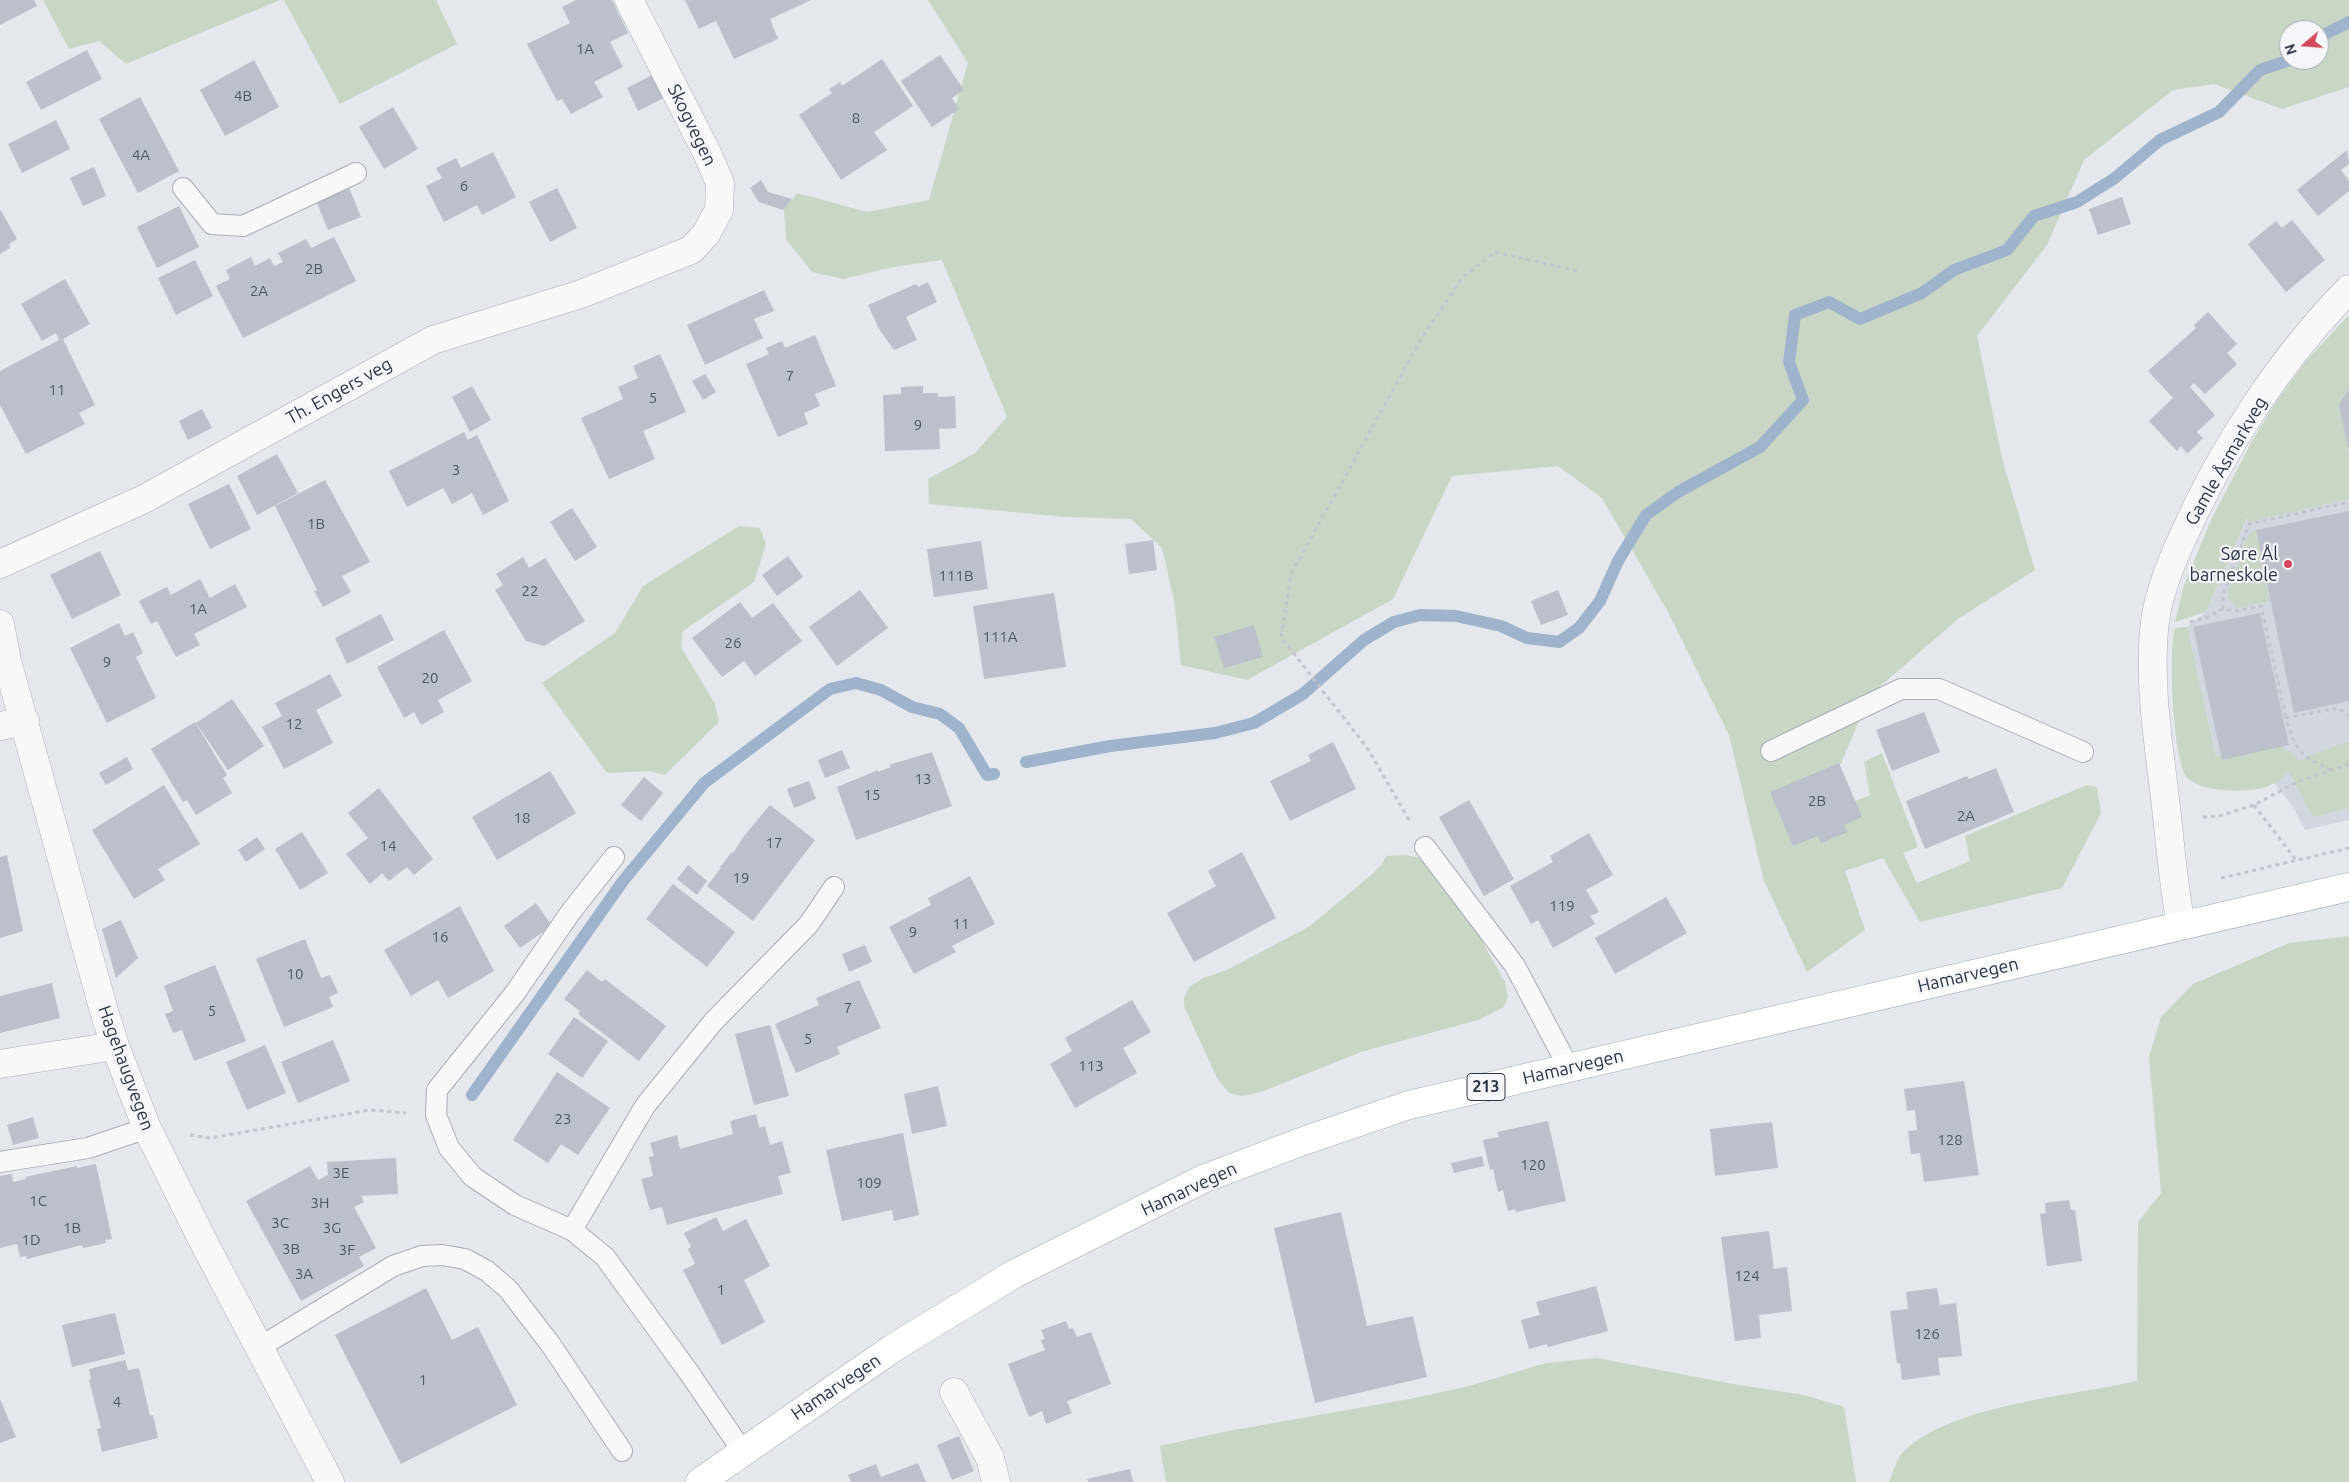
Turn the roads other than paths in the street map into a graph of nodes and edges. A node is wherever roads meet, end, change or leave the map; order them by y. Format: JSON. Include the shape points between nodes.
{"nodes":[{"id":1,"x":630,"y":0,"type":"edge"},
{"id":2,"x":356,"y":173,"type":"dead end"},
{"id":3,"x":183,"y":188,"type":"dead end"},
{"id":4,"x":691,"y":250,"type":"joint"},
{"id":5,"x":2349,"y":289,"type":"edge"},
{"id":6,"x":0,"y":564,"type":"edge"},
{"id":7,"x":0,"y":624,"type":"edge"},
{"id":8,"x":12,"y":724,"type":"edge"},
{"id":9,"x":1771,"y":751,"type":"dead end"},
{"id":10,"x":2083,"y":752,"type":"dead end"},
{"id":11,"x":1425,"y":847,"type":"road end"},
{"id":12,"x":614,"y":857,"type":"dead end"},
{"id":13,"x":834,"y":887,"type":"dead end"},
{"id":14,"x":2349,"y":887,"type":"edge"},
{"id":15,"x":2181,"y":925,"type":"junction"},
{"id":16,"x":115,"y":1046,"type":"junction"},
{"id":17,"x":0,"y":1064,"type":"edge"},
{"id":18,"x":1569,"y":1068,"type":"junction"},
{"id":19,"x":147,"y":1128,"type":"junction"},
{"id":20,"x":0,"y":1162,"type":"edge"},
{"id":21,"x":572,"y":1230,"type":"junction"},
{"id":22,"x":260,"y":1347,"type":"junction"},
{"id":23,"x":954,"y":1392,"type":"dead end"},
{"id":24,"x":622,"y":1451,"type":"dead end"},
{"id":25,"x":743,"y":1452,"type":"junction"},
{"id":26,"x":330,"y":1482,"type":"edge"},
{"id":27,"x":700,"y":1482,"type":"edge"},
{"id":28,"x":996,"y":1482,"type":"edge"}],
"edges":[{"from":1,"to":4,"type":"street","name":"Skogvegen","via":[[720,183],[719,210],[706,234]]},
{"from":2,"to":3,"type":"lane","via":[[242,226],[212,224]]},
{"from":4,"to":6,"type":"street","name":"Th. Engers veg","via":[[581,294],[434,340],[144,499]]},
{"from":5,"to":15,"type":"street","name":"Gamle Åsmarkveg","via":[[2328,310],[2265,392],[2222,458],[2166,573],[2155,620],[2152,672],[2174,888]]},
{"from":7,"to":8,"type":"street","name":"Hagehaugvegen","via":[[7,661]]},
{"from":8,"to":16,"type":"street","name":"Hagehaugvegen"},
{"from":9,"to":10,"type":"lane","via":[[1901,689],[1939,690]]},
{"from":11,"to":18,"type":"lane","via":[[1515,966]]},
{"from":12,"to":21,"type":"lane","via":[[515,993],[438,1090],[436,1115],[449,1148],[473,1177],[515,1205]]},
{"from":13,"to":21,"type":"lane","via":[[809,924],[713,1022],[645,1106]]},
{"from":14,"to":15,"type":"main road","name":"Hamarvegen","number":"213"},
{"from":15,"to":18,"type":"main road","name":"Hamarvegen","number":"213"},
{"from":16,"to":17,"type":"street"},
{"from":16,"to":19,"type":"street","name":"Hagehaugvegen"},
{"from":18,"to":25,"type":"main road","name":"Hamarvegen","number":"213","via":[[1408,1105],[1203,1179],[1014,1274],[965,1303],[893,1348]]},
{"from":19,"to":20,"type":"lane","via":[[88,1148]]},
{"from":19,"to":22,"type":"street","name":"Hagehaugvegen"},
{"from":21,"to":25,"type":"lane","via":[[605,1257]]},
{"from":22,"to":24,"type":"lane","via":[[393,1266],[422,1256],[465,1259],[487,1271],[508,1289],[551,1345]]},
{"from":22,"to":26,"type":"street","name":"Hagehaugvegen"},
{"from":23,"to":28,"type":"street","via":[[990,1458]]},
{"from":25,"to":27,"type":"main road","name":"Hamarvegen","number":"213"}]}
